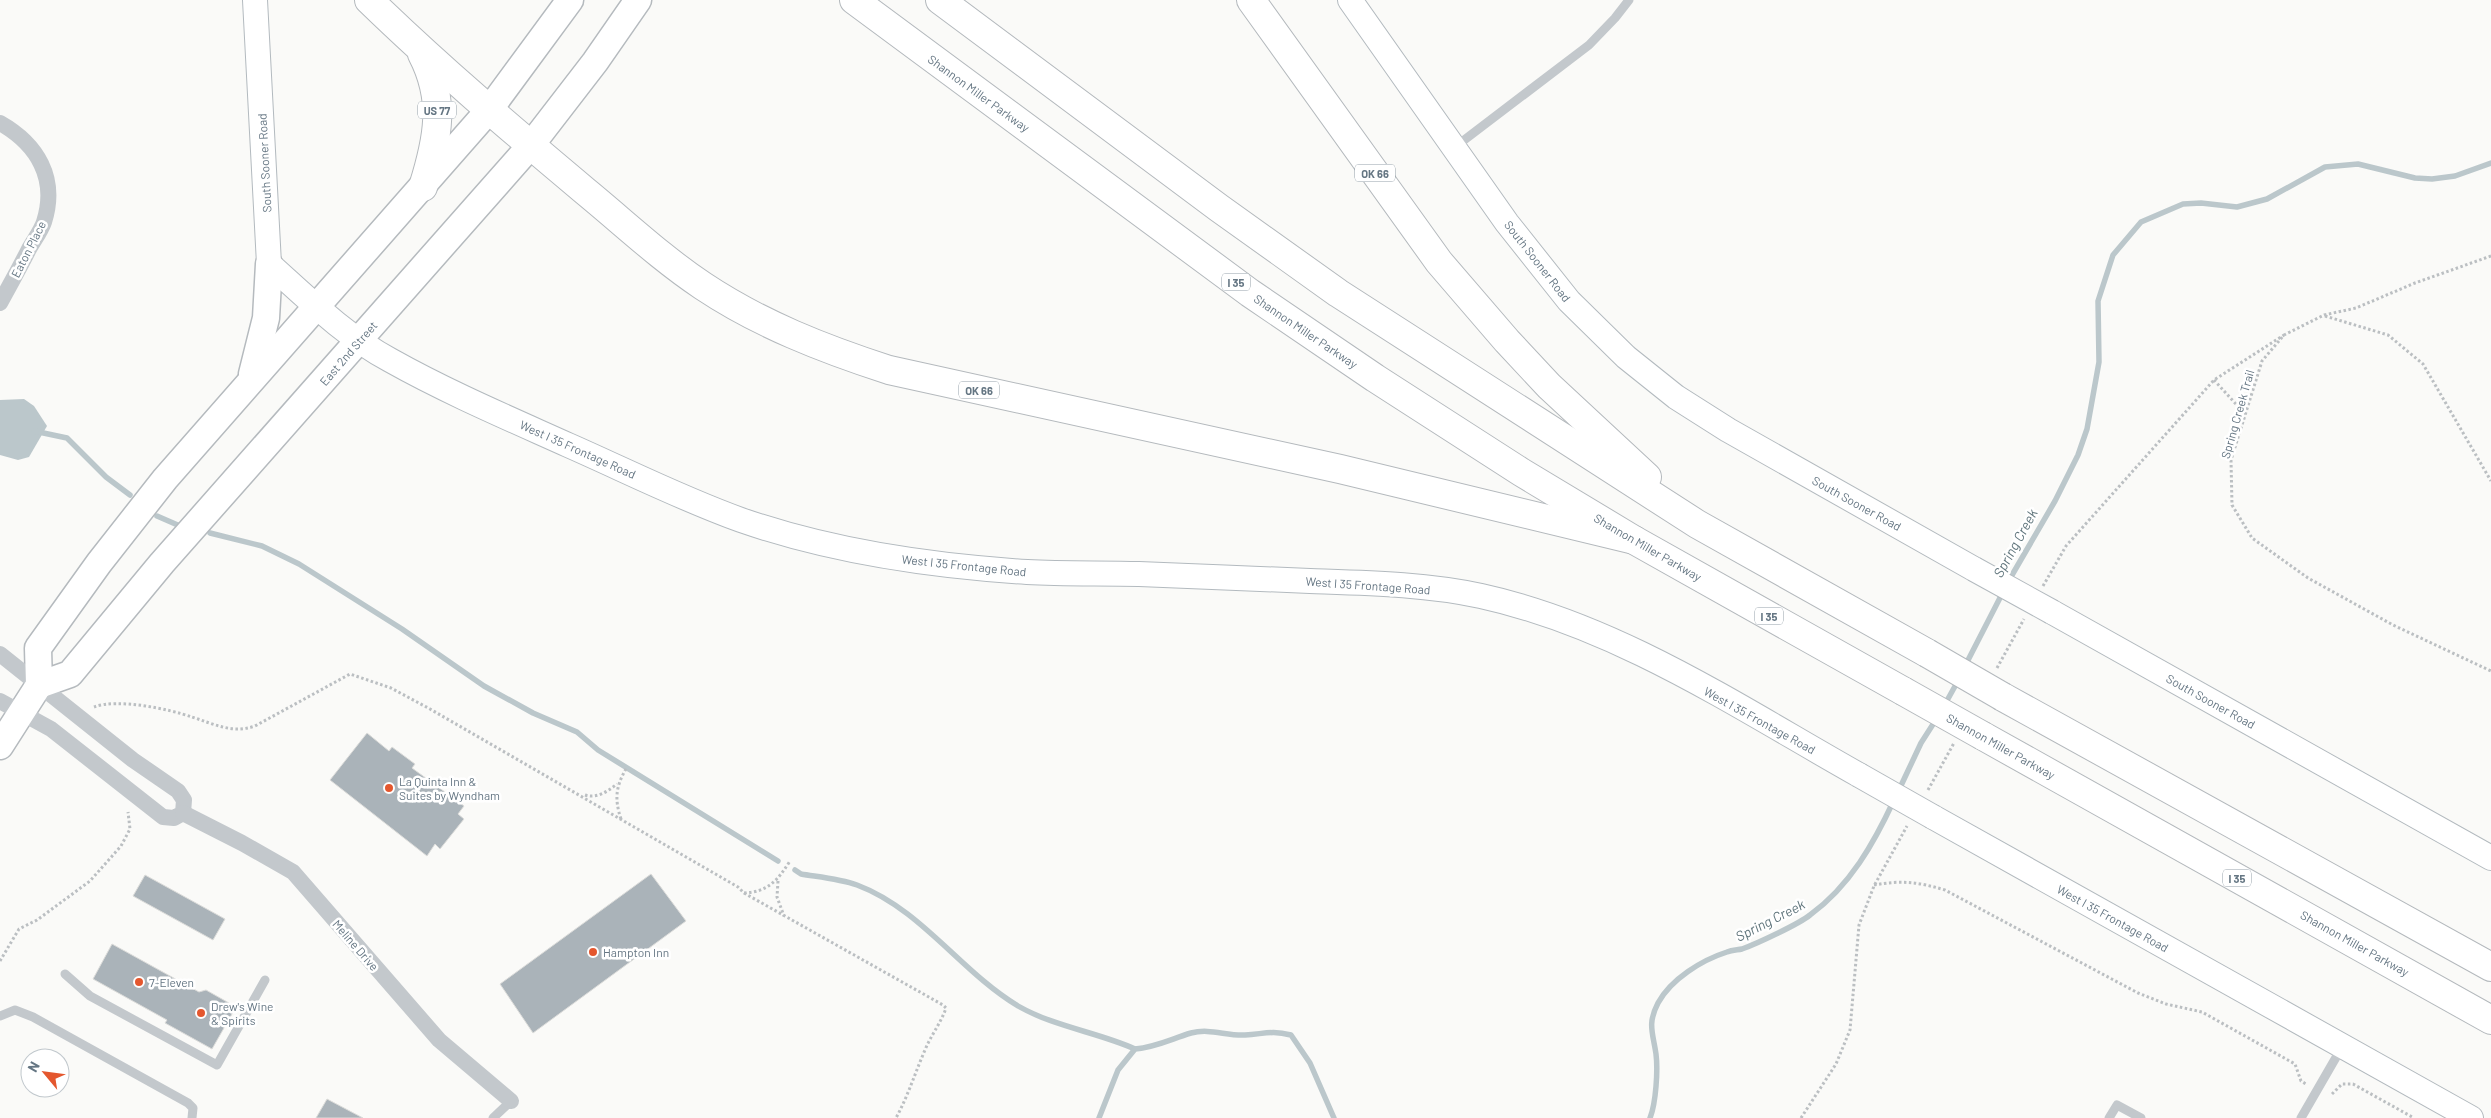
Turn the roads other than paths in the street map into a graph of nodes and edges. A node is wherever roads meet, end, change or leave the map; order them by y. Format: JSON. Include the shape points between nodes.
{"nodes":[{"id":1,"x":256,"y":0,"type":"edge"},
{"id":2,"x":369,"y":0,"type":"edge"},
{"id":3,"x":570,"y":0,"type":"edge"},
{"id":4,"x":638,"y":0,"type":"edge"},
{"id":5,"x":854,"y":0,"type":"edge"},
{"id":6,"x":940,"y":0,"type":"edge"},
{"id":7,"x":1251,"y":0,"type":"edge"},
{"id":8,"x":1350,"y":0,"type":"edge"},
{"id":9,"x":1629,"y":0,"type":"edge"},
{"id":10,"x":418,"y":48,"type":"junction"},
{"id":11,"x":489,"y":110,"type":"junction"},
{"id":12,"x":0,"y":123,"type":"edge"},
{"id":13,"x":531,"y":145,"type":"junction"},
{"id":14,"x":1454,"y":147,"type":"junction"},
{"id":15,"x":423,"y":187,"type":"junction"},
{"id":16,"x":269,"y":264,"type":"junction"},
{"id":17,"x":0,"y":303,"type":"edge"},
{"id":18,"x":315,"y":306,"type":"junction"},
{"id":19,"x":359,"y":340,"type":"junction"},
{"id":20,"x":249,"y":382,"type":"junction"},
{"id":21,"x":1697,"y":524,"type":"junction"},
{"id":22,"x":1634,"y":540,"type":"junction"},
{"id":23,"x":0,"y":654,"type":"edge"},
{"id":24,"x":39,"y":685,"type":"junction"},
{"id":25,"x":11,"y":707,"type":"edge"},
{"id":26,"x":0,"y":746,"type":"edge"},
{"id":27,"x":183,"y":814,"type":"junction"},
{"id":28,"x":2491,"y":858,"type":"edge"},
{"id":29,"x":2491,"y":967,"type":"edge"},
{"id":30,"x":65,"y":974,"type":"dead end"},
{"id":31,"x":265,"y":980,"type":"dead end"},
{"id":32,"x":0,"y":1016,"type":"edge"},
{"id":33,"x":2491,"y":1020,"type":"edge"},
{"id":34,"x":2342,"y":1046,"type":"junction"},
{"id":35,"x":512,"y":1101,"type":"joint"},
{"id":36,"x":192,"y":1118,"type":"edge"},
{"id":37,"x":493,"y":1118,"type":"edge"},
{"id":38,"x":2109,"y":1118,"type":"edge"},
{"id":39,"x":2141,"y":1118,"type":"edge"},
{"id":40,"x":2301,"y":1118,"type":"edge"},
{"id":41,"x":2471,"y":1118,"type":"edge"}],
"edges":[{"from":1,"to":16,"type":"street","name":"South Sooner Road"},
{"from":2,"to":10,"type":"highway","number":"US 77"},
{"from":3,"to":11,"type":"main road"},
{"from":4,"to":13,"type":"main road","name":"East 2nd Street"},
{"from":5,"to":22,"type":"highway","name":"Shannon Miller Parkway","number":"I 35","via":[[1250,292],[1383,383]]},
{"from":6,"to":21,"type":"highway","via":[[1338,293]]},
{"from":7,"to":21,"type":"highway","number":"OK 66","via":[[1445,269],[1549,386]]},
{"from":8,"to":14,"type":"street","name":"South Sooner Road"},
{"from":9,"to":14,"type":"lane","via":[[1589,45]]},
{"from":10,"to":11,"type":"highway"},
{"from":10,"to":15,"type":"highway","number":"US 77","via":[[431,71],[438,114],[435,149]]},
{"from":11,"to":13,"type":"highway","number":"OK 66"},
{"from":11,"to":15,"type":"main road"},
{"from":12,"to":17,"type":"street","name":"Eaton Place","via":[[25,140],[40,159],[45,173],[48,205],[43,223]]},
{"from":13,"to":19,"type":"main road","name":"East 2nd Street"},
{"from":13,"to":22,"type":"highway","number":"OK 66","via":[[702,286],[776,327],[830,351],[889,370],[1330,467]]},
{"from":14,"to":28,"type":"street","name":"South Sooner Road","bridge":true,"via":[[1508,224],[1569,301],[1626,357],[1676,397],[1728,430]]},
{"from":15,"to":18,"type":"main road"},
{"from":16,"to":18,"type":"street"},
{"from":16,"to":20,"type":"main road","via":[[266,318]]},
{"from":18,"to":19,"type":"street","name":"West I 35 Frontage Road"},
{"from":18,"to":20,"type":"main road"},
{"from":19,"to":24,"type":"main road","name":"East 2nd Street","via":[[168,556],[70,674]]},
{"from":19,"to":34,"type":"street","name":"West I 35 Frontage Road","bridge":true,"via":[[388,359],[513,420],[688,498],[800,538],[947,565],[1011,570],[1419,586],[1480,596],[1544,613],[1656,661]]},
{"from":20,"to":24,"type":"main road","via":[[164,479],[38,648]]},
{"from":21,"to":29,"type":"highway","bridge":true},
{"from":22,"to":33,"type":"highway","name":"Shannon Miller Parkway","number":"I 35","bridge":true},
{"from":23,"to":24,"type":"street"},
{"from":24,"to":25,"type":"main road"},
{"from":24,"to":27,"type":"street","via":[[149,772],[178,790],[184,800]]},
{"from":25,"to":26,"type":"main road"},
{"from":25,"to":27,"type":"street","name":"Meline Drive","via":[[51,729],[163,817],[174,818]]},
{"from":27,"to":35,"type":"street","name":"Meline Drive","via":[[242,842],[293,872],[439,1040]]},
{"from":30,"to":31,"type":"lane","via":[[90,996],[217,1064]]},
{"from":32,"to":36,"type":"lane","via":[[14,1010],[33,1017],[188,1103],[193,1108]]},
{"from":34,"to":40,"type":"lane"},
{"from":34,"to":41,"type":"street","name":"West I 35 Frontage Road"},
{"from":35,"to":37,"type":"lane"},
{"from":38,"to":39,"type":"lane","via":[[2117,1105]]}]}
